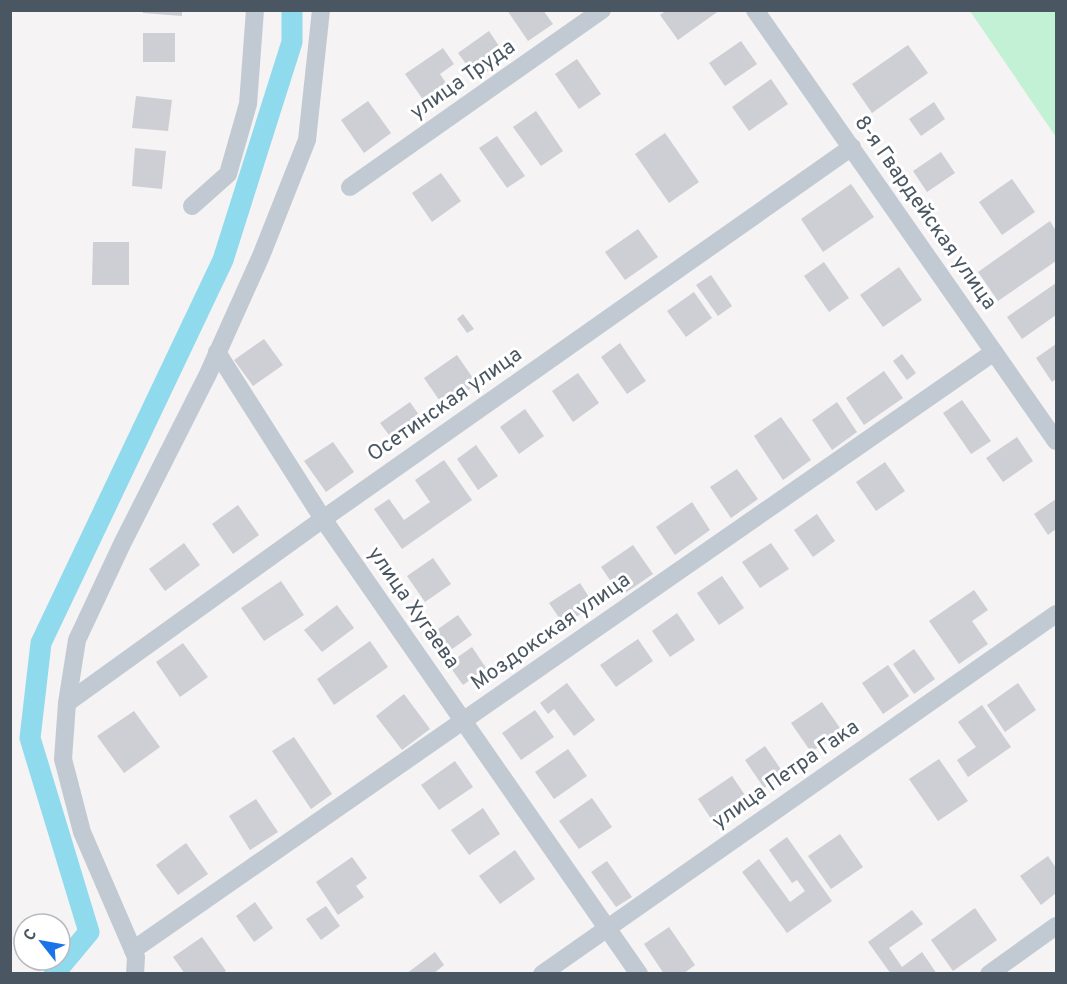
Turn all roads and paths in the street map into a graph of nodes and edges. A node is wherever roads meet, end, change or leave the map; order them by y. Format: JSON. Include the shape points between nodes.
{"nodes":[{"id":1,"x":255,"y":10,"type":"edge"},
{"id":2,"x":321,"y":10,"type":"edge"},
{"id":3,"x":602,"y":10,"type":"edge"},
{"id":4,"x":756,"y":10,"type":"edge"},
{"id":5,"x":852,"y":147,"type":"junction"},
{"id":6,"x":350,"y":187,"type":"dead end"},
{"id":7,"x":192,"y":206,"type":"dead end"},
{"id":8,"x":217,"y":352,"type":"junction"},
{"id":9,"x":994,"y":352,"type":"junction"},
{"id":10,"x":1056,"y":441,"type":"edge"},
{"id":11,"x":323,"y":519,"type":"junction"},
{"id":12,"x":1056,"y":614,"type":"edge"},
{"id":13,"x":67,"y":704,"type":"junction"},
{"id":14,"x":464,"y":720,"type":"junction"},
{"id":15,"x":607,"y":926,"type":"junction"},
{"id":16,"x":1056,"y":926,"type":"edge"},
{"id":17,"x":133,"y":950,"type":"junction"},
{"id":18,"x":135,"y":974,"type":"edge"},
{"id":19,"x":542,"y":974,"type":"edge"},
{"id":20,"x":639,"y":974,"type":"edge"},
{"id":21,"x":989,"y":974,"type":"edge"}],
"edges":[{"from":1,"to":7,"type":"street","via":[[248,104],[228,174]]},
{"from":2,"to":8,"type":"street","via":[[308,140]]},
{"from":3,"to":6,"type":"street","name":"улица Труда"},
{"from":4,"to":5,"type":"street","name":"8-я Гвардейская улица"},
{"from":5,"to":9,"type":"street","name":"8-я Гвардейская улица"},
{"from":5,"to":11,"type":"street","name":"Осетинская улица"},
{"from":8,"to":11,"type":"street","name":"улица Хугаева"},
{"from":8,"to":13,"type":"street","via":[[77,640]]},
{"from":9,"to":10,"type":"street","name":"8-я Гвардейская улица"},
{"from":9,"to":14,"type":"street","name":"Моздокская улица"},
{"from":11,"to":13,"type":"street","name":"Осетинская улица"},
{"from":11,"to":14,"type":"street","name":"улица Хугаева"},
{"from":12,"to":15,"type":"street","name":"улица Петра Гака"},
{"from":13,"to":17,"type":"street","via":[[63,759],[82,832]]},
{"from":14,"to":15,"type":"street","name":"улица Хугаева"},
{"from":14,"to":17,"type":"street","name":"Моздокская улица"},
{"from":15,"to":19,"type":"street","name":"улица Петра Гака"},
{"from":15,"to":20,"type":"street","name":"улица Хугаева"},
{"from":16,"to":21,"type":"street"},
{"from":17,"to":18,"type":"street"}]}
